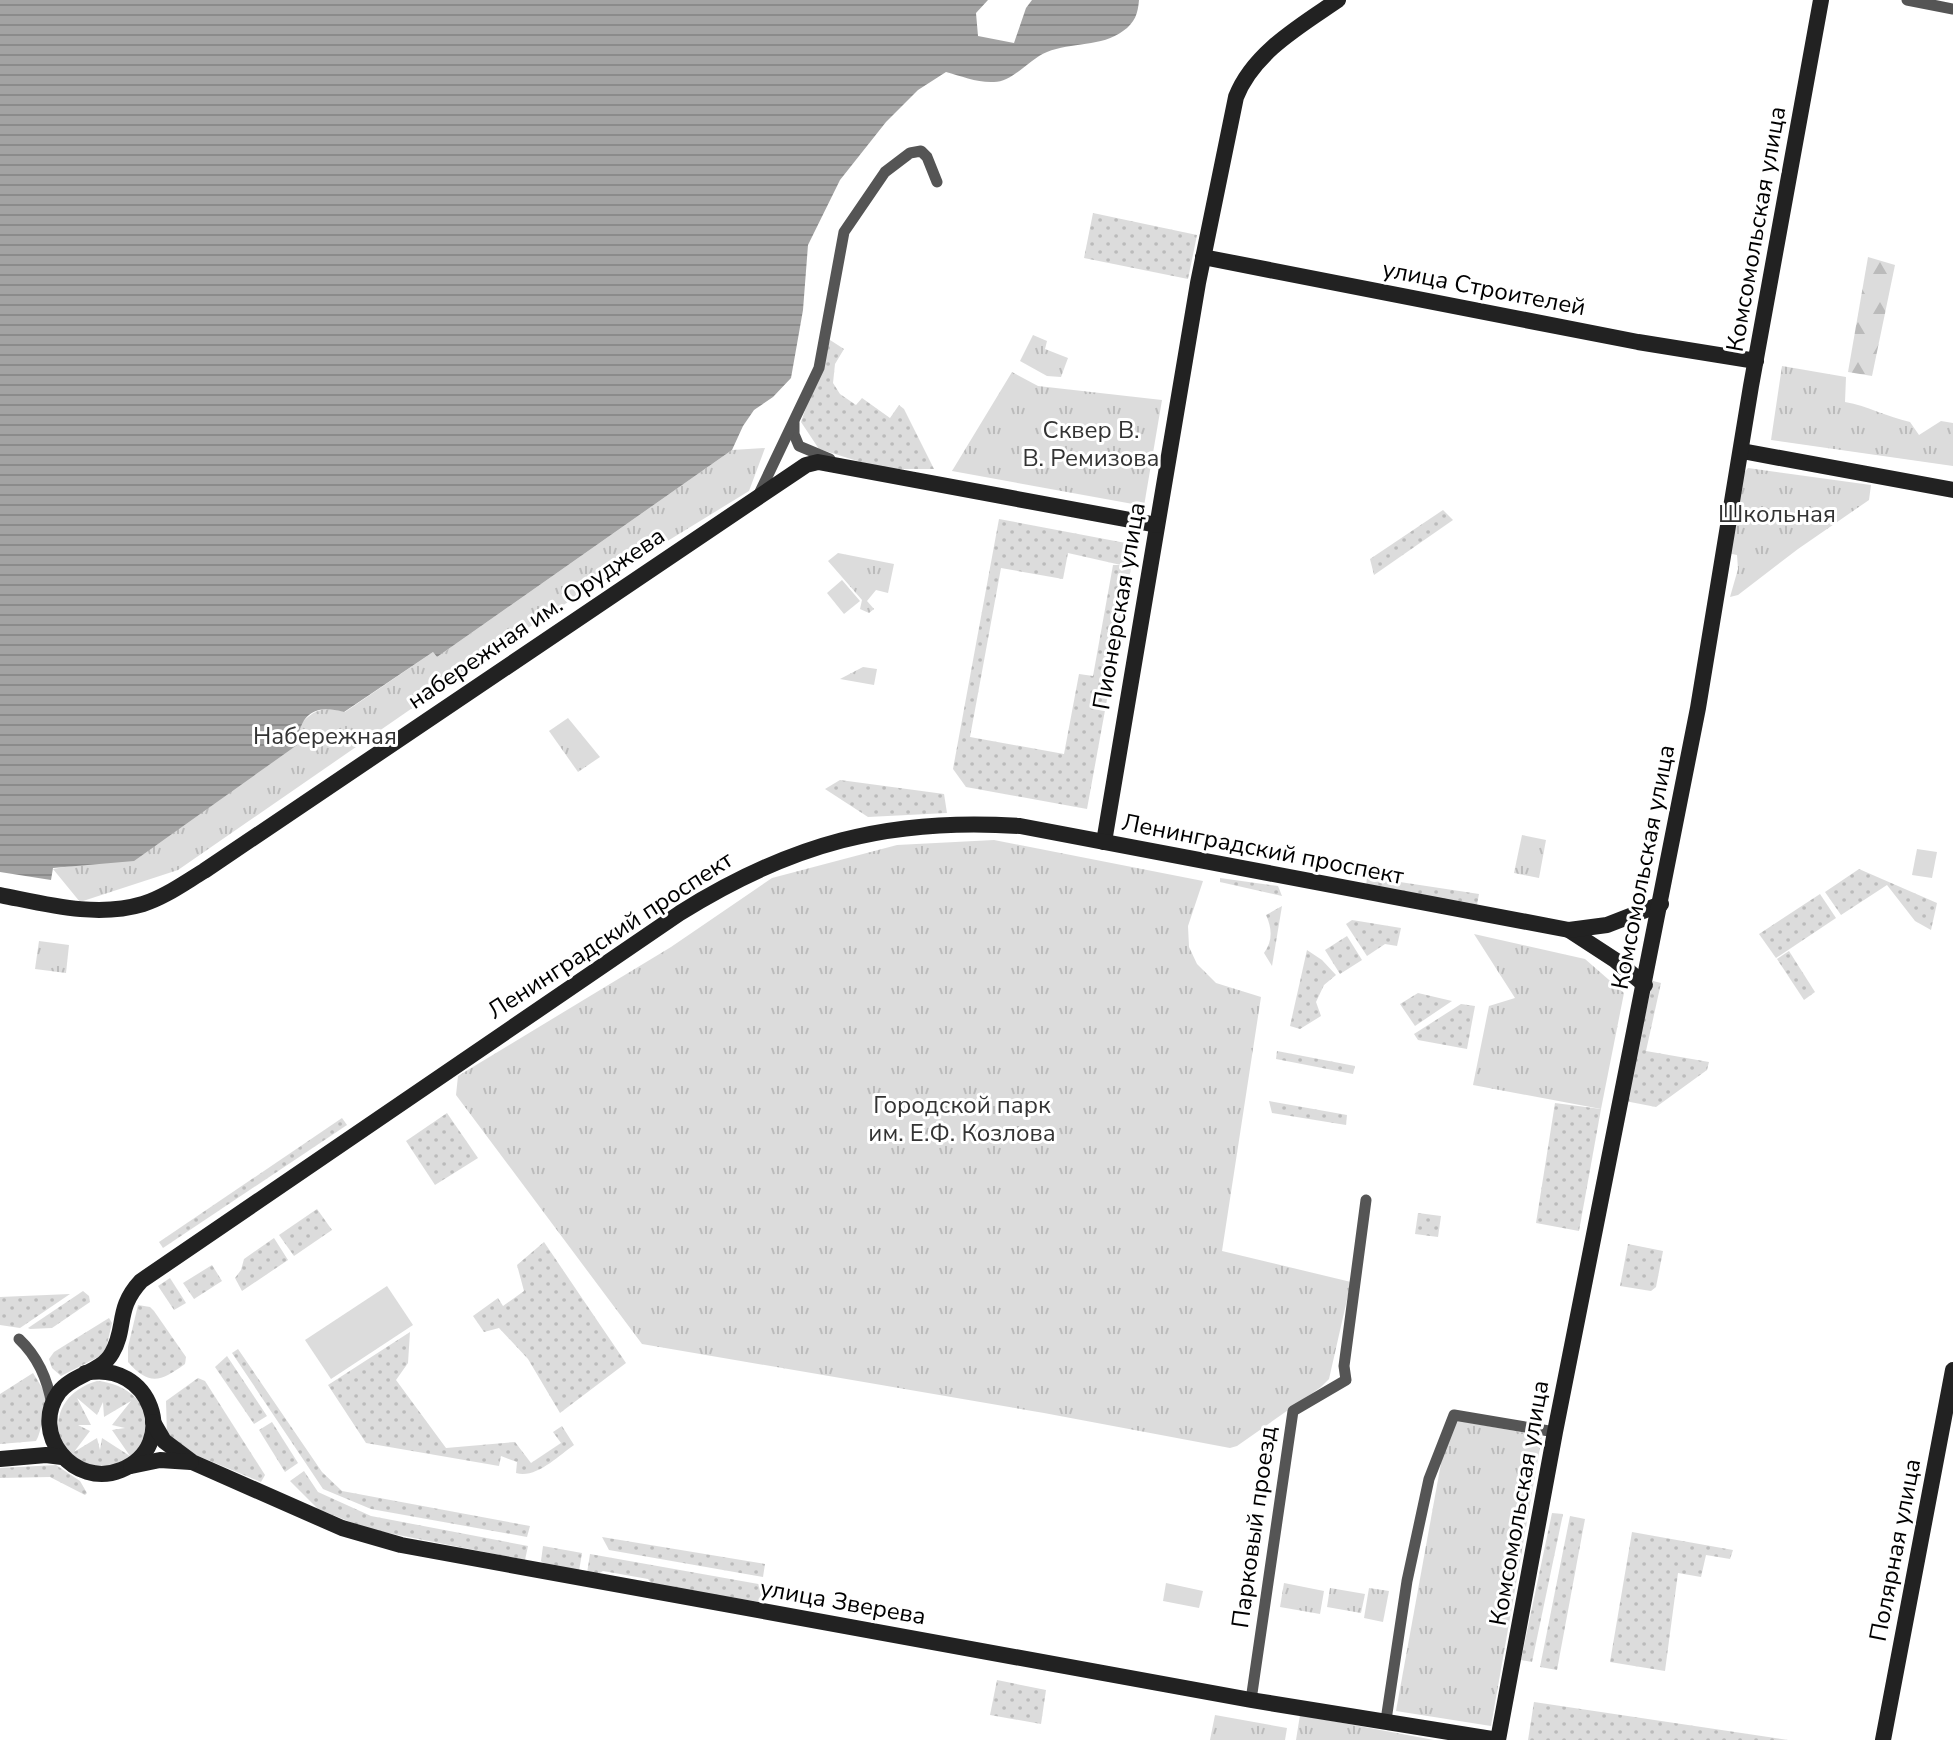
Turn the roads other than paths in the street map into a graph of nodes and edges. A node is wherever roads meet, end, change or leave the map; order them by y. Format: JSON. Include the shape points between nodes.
{"nodes":[{"id":1,"x":1338,"y":0,"type":"edge"},
{"id":2,"x":1821,"y":0,"type":"edge"},
{"id":3,"x":1907,"y":0,"type":"edge"},
{"id":4,"x":1953,"y":9,"type":"edge"},
{"id":5,"x":937,"y":182,"type":"dead end"},
{"id":6,"x":1203,"y":257,"type":"junction"},
{"id":7,"x":1756,"y":361,"type":"junction"},
{"id":8,"x":794,"y":423,"type":"junction"},
{"id":9,"x":786,"y":440,"type":"junction"},
{"id":10,"x":1742,"y":451,"type":"junction"},
{"id":11,"x":839,"y":467,"type":"junction"},
{"id":12,"x":784,"y":478,"type":"junction"},
{"id":13,"x":1953,"y":490,"type":"edge"},
{"id":14,"x":757,"y":497,"type":"junction"},
{"id":15,"x":1157,"y":525,"type":"junction"},
{"id":16,"x":1104,"y":842,"type":"junction"},
{"id":17,"x":0,"y":895,"type":"edge"},
{"id":18,"x":1661,"y":904,"type":"junction"},
{"id":19,"x":1569,"y":930,"type":"junction"},
{"id":20,"x":1645,"y":985,"type":"junction"},
{"id":21,"x":1366,"y":1200,"type":"dead end"},
{"id":22,"x":19,"y":1339,"type":"dead end"},
{"id":23,"x":116,"y":1343,"type":"junction"},
{"id":24,"x":39,"y":1364,"type":"junction"},
{"id":25,"x":1953,"y":1370,"type":"edge"},
{"id":26,"x":85,"y":1373,"type":"junction"},
{"id":27,"x":129,"y":1379,"type":"junction"},
{"id":28,"x":69,"y":1382,"type":"junction"},
{"id":29,"x":52,"y":1407,"type":"junction"},
{"id":30,"x":153,"y":1422,"type":"junction"},
{"id":31,"x":1948,"y":1425,"type":"edge"},
{"id":32,"x":50,"y":1429,"type":"junction"},
{"id":33,"x":1555,"y":1432,"type":"junction"},
{"id":34,"x":19,"y":1457,"type":"junction"},
{"id":35,"x":62,"y":1457,"type":"junction"},
{"id":36,"x":0,"y":1459,"type":"edge"},
{"id":37,"x":192,"y":1462,"type":"junction"},
{"id":38,"x":128,"y":1467,"type":"junction"},
{"id":39,"x":1251,"y":1700,"type":"junction"},
{"id":40,"x":1386,"y":1720,"type":"junction"},
{"id":41,"x":1498,"y":1740,"type":"edge"},
{"id":42,"x":1883,"y":1740,"type":"edge"}],
"edges":[{"from":1,"to":6,"type":"street","name":"Пионерская улица","via":[[1263,56],[1242,81]]},
{"from":2,"to":7,"type":"street","name":"Комсомольская улица"},
{"from":3,"to":4,"type":"street"},
{"from":5,"to":8,"type":"street","via":[[927,157],[921,151],[910,153],[885,172],[844,232],[819,368]]},
{"from":6,"to":7,"type":"street","name":"улица Строителей"},
{"from":6,"to":15,"type":"street","name":"Пионерская улица"},
{"from":7,"to":10,"type":"street","name":"Комсомольская улица"},
{"from":8,"to":9,"type":"street"},
{"from":8,"to":11,"type":"street","via":[[799,446]]},
{"from":9,"to":12,"type":"street"},
{"from":9,"to":14,"type":"street"},
{"from":10,"to":13,"type":"street"},
{"from":10,"to":18,"type":"street","name":"Комсомольская улица"},
{"from":11,"to":12,"type":"street","name":"набережная им. Оруджева","via":[[812,463]]},
{"from":11,"to":15,"type":"street","name":"набережная им. Оруджева"},
{"from":12,"to":14,"type":"street","name":"набережная им. Оруджева"},
{"from":14,"to":17,"type":"street","name":"набережная им. Оруджева","via":[[168,893],[143,904],[95,910]]},
{"from":15,"to":16,"type":"street","name":"Пионерская улица"},
{"from":16,"to":19,"type":"street","name":"Ленинградский проспект"},
{"from":16,"to":23,"type":"street","name":"Ленинградский проспект","via":[[1020,826],[906,827],[795,853],[733,881],[151,1273],[128,1297]]},
{"from":18,"to":19,"type":"street","via":[[1607,925]]},
{"from":18,"to":20,"type":"street","name":"Комсомольская улица"},
{"from":19,"to":20,"type":"street"},
{"from":20,"to":33,"type":"street","name":"Комсомольская улица"},
{"from":21,"to":39,"type":"street","name":"Парковый проезд","via":[[1346,1380],[1293,1411]]},
{"from":22,"to":24,"type":"street"},
{"from":23,"to":26,"type":"street","via":[[107,1360]]},
{"from":23,"to":27,"type":"street"},
{"from":24,"to":28,"type":"street"},
{"from":24,"to":29,"type":"street"},
{"from":25,"to":31,"type":"street","name":"Полярная улица"},
{"from":26,"to":27,"type":"street","via":[[106,1371]]},
{"from":26,"to":28,"type":"street"},
{"from":27,"to":30,"type":"street","via":[[146,1396]]},
{"from":28,"to":29,"type":"street"},
{"from":29,"to":32,"type":"street"},
{"from":30,"to":37,"type":"street","name":"улица Зверева","via":[[164,1441]]},
{"from":30,"to":38,"type":"street","via":[[147,1448]]},
{"from":31,"to":42,"type":"street","name":"Полярная улица"},
{"from":32,"to":34,"type":"street"},
{"from":32,"to":35,"type":"street"},
{"from":33,"to":40,"type":"street","via":[[1454,1415],[1429,1479]]},
{"from":33,"to":41,"type":"street","name":"Комсомольская улица"},
{"from":34,"to":35,"type":"street"},
{"from":34,"to":36,"type":"street"},
{"from":35,"to":38,"type":"street","via":[[93,1474]]},
{"from":37,"to":38,"type":"street","name":"улица Зверева","via":[[160,1460]]},
{"from":37,"to":39,"type":"street","name":"улица Зверева","via":[[342,1528],[401,1545]]},
{"from":39,"to":40,"type":"street","name":"улица Зверева"},
{"from":40,"to":41,"type":"street","name":"улица Зверева"}]}
